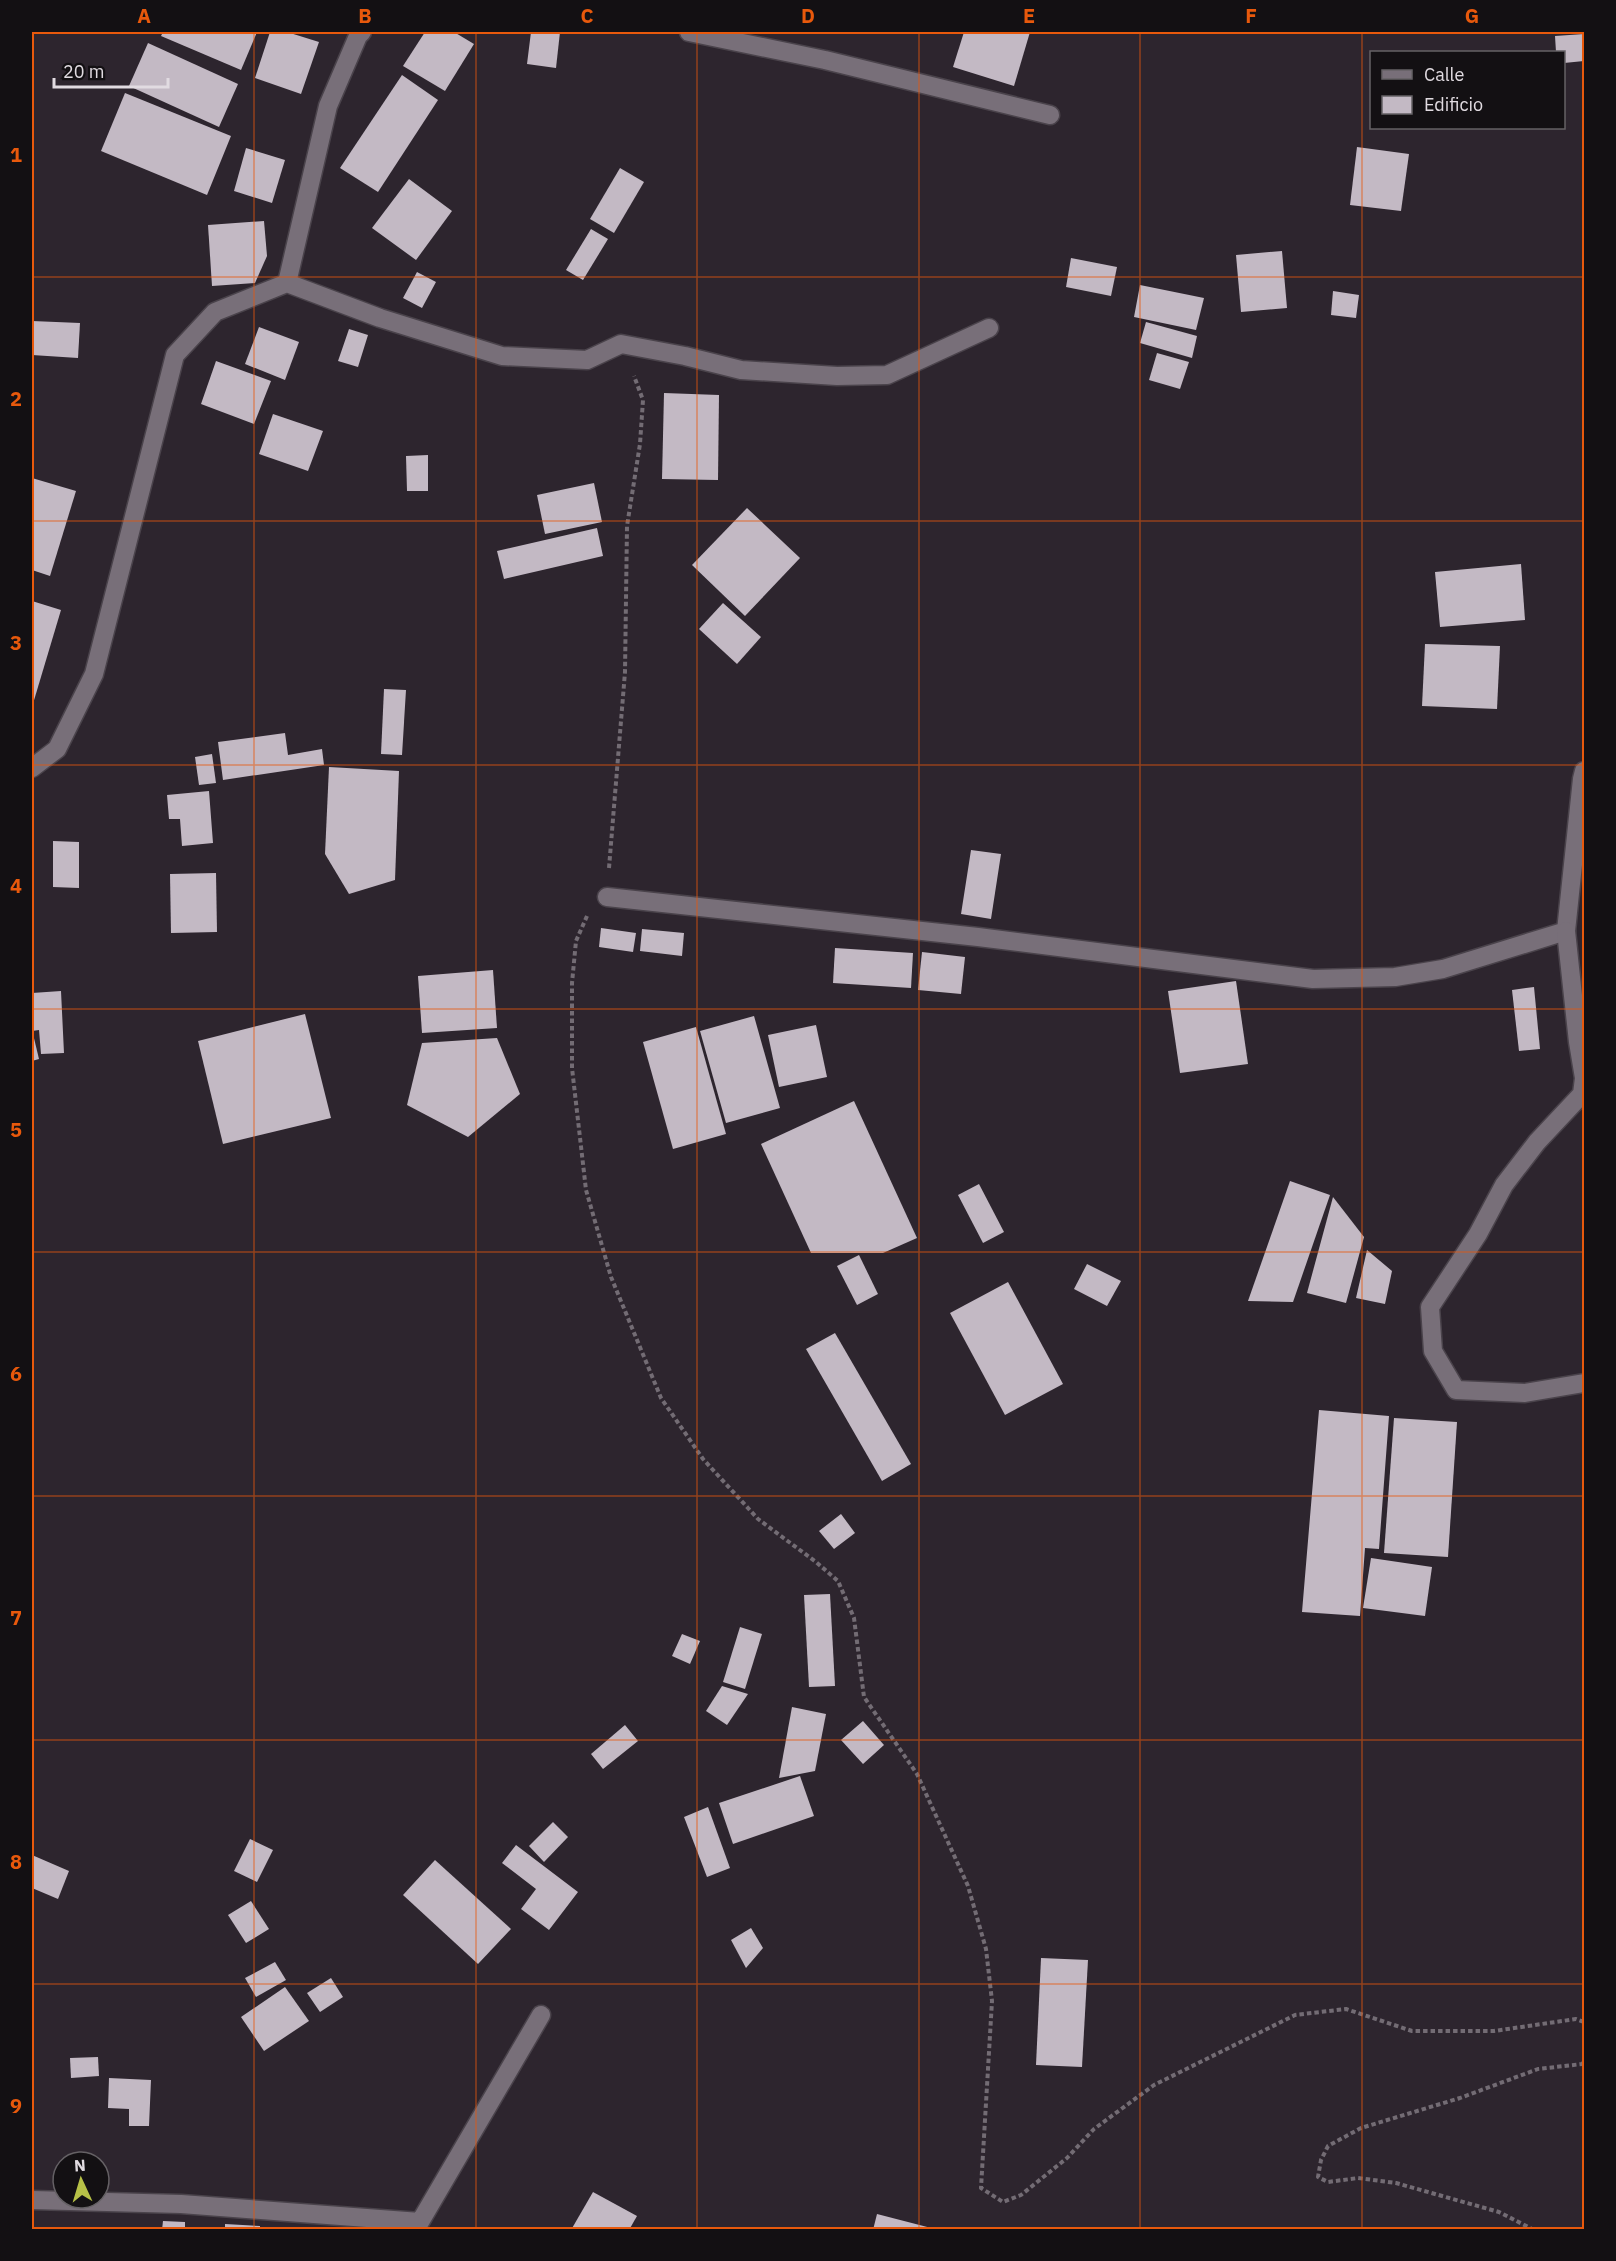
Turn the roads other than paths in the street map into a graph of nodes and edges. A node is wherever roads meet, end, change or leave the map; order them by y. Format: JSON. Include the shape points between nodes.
{"nodes":[{"id":1,"x":362,"y":32,"type":"edge"},
{"id":2,"x":689,"y":32,"type":"edge"},
{"id":3,"x":1050,"y":115,"type":"dead end"},
{"id":4,"x":287,"y":283,"type":"junction"},
{"id":5,"x":989,"y":328,"type":"dead end"},
{"id":6,"x":32,"y":768,"type":"edge"},
{"id":7,"x":1584,"y":771,"type":"edge"},
{"id":8,"x":606,"y":897,"type":"road end"},
{"id":9,"x":1566,"y":931,"type":"junction"},
{"id":10,"x":1578,"y":961,"type":"edge"},
{"id":11,"x":1584,"y":1383,"type":"edge"},
{"id":12,"x":542,"y":2015,"type":"dead end"},
{"id":13,"x":32,"y":2200,"type":"edge"}],
"edges":[{"from":1,"to":4,"type":"street","via":[[328,106]]},
{"from":2,"to":3,"type":"street","via":[[825,60]]},
{"from":4,"to":5,"type":"street","via":[[380,318],[502,356],[586,360],[621,344],[741,370],[887,375]]},
{"from":4,"to":6,"type":"street","via":[[215,312],[175,355],[94,674],[57,749]]},
{"from":7,"to":9,"type":"street"},
{"from":8,"to":9,"type":"street","via":[[978,937],[1313,979],[1395,977],[1443,969]]},
{"from":9,"to":10,"type":"street"},
{"from":10,"to":11,"type":"street","via":[[1582,1094],[1504,1185],[1478,1234],[1430,1307],[1433,1352],[1456,1390],[1525,1394]]},
{"from":12,"to":13,"type":"street","via":[[420,2222],[181,2204]]}]}
